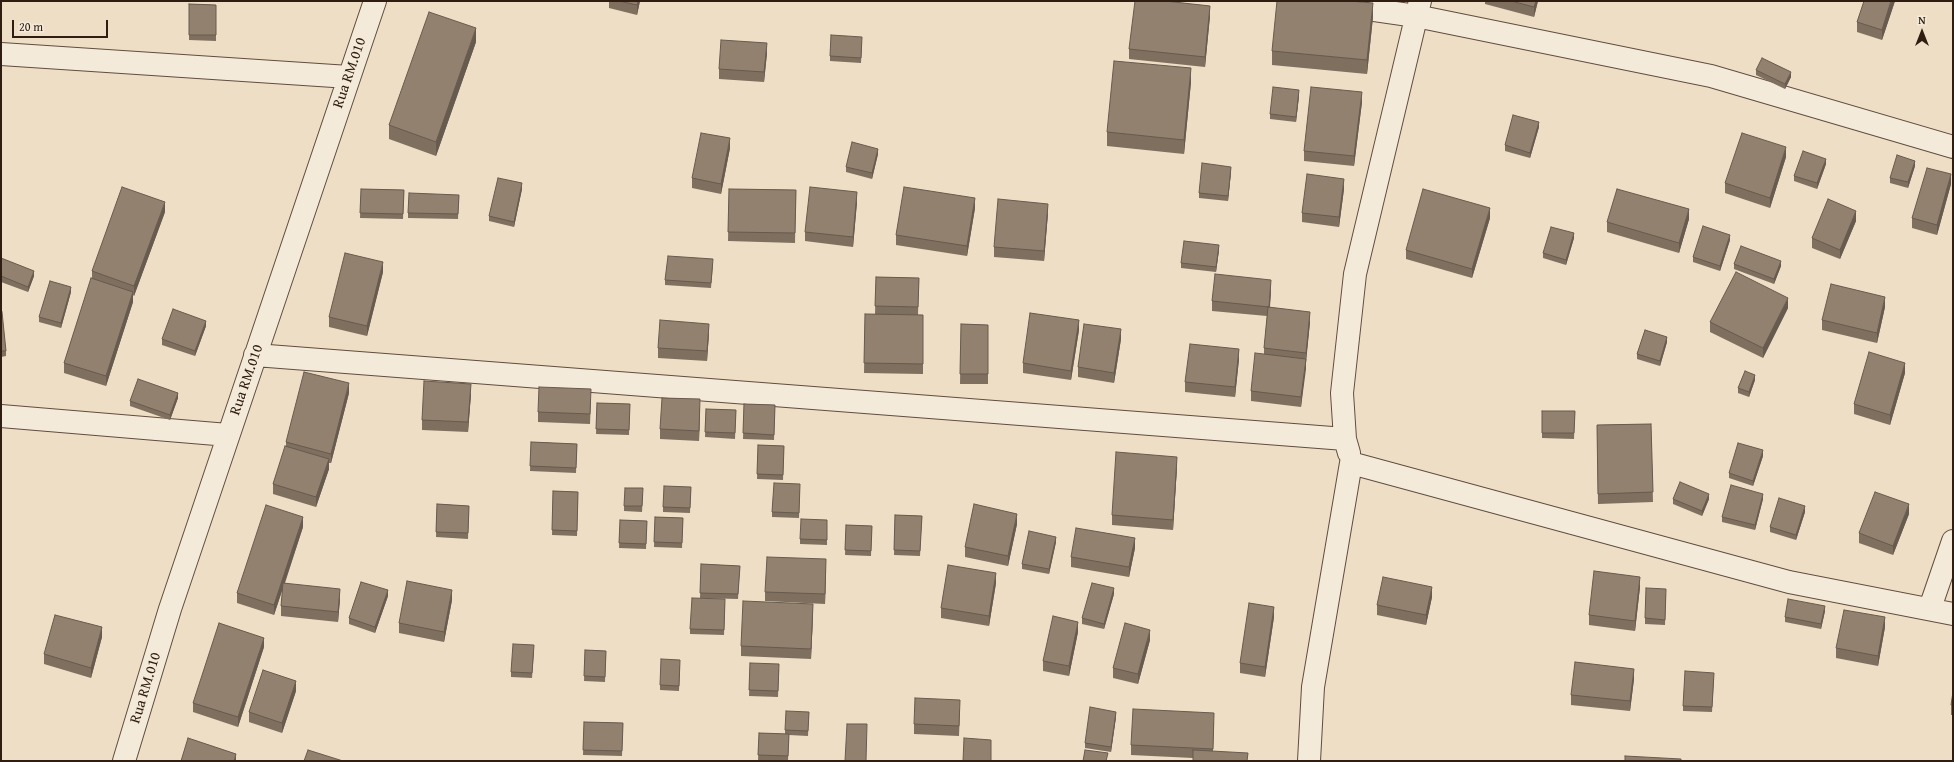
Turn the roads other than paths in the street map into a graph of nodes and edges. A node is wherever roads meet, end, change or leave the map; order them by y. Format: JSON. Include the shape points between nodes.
{"nodes":[{"id":1,"x":375,"y":1,"type":"edge"},
{"id":2,"x":1312,"y":1,"type":"edge"},
{"id":3,"x":1418,"y":9,"type":"edge"},
{"id":4,"x":1,"y":54,"type":"edge"},
{"id":5,"x":349,"y":76,"type":"junction"},
{"id":6,"x":1953,"y":146,"type":"edge"},
{"id":7,"x":255,"y":355,"type":"junction"},
{"id":8,"x":1,"y":416,"type":"edge"},
{"id":9,"x":228,"y":435,"type":"junction"},
{"id":10,"x":1345,"y":439,"type":"junction"},
{"id":11,"x":1351,"y":464,"type":"junction"},
{"id":12,"x":1953,"y":541,"type":"edge"},
{"id":13,"x":1930,"y":608,"type":"junction"},
{"id":14,"x":1953,"y":614,"type":"edge"},
{"id":15,"x":124,"y":761,"type":"edge"},
{"id":16,"x":1309,"y":761,"type":"edge"}],
"edges":[{"from":1,"to":5,"type":"street","name":"Rua RM.010"},
{"from":2,"to":3,"type":"street"},
{"from":3,"to":6,"type":"street","via":[[1712,76]]},
{"from":3,"to":10,"type":"street","via":[[1355,274],[1342,393]]},
{"from":4,"to":5,"type":"street"},
{"from":5,"to":7,"type":"street","name":"Rua RM.010"},
{"from":7,"to":9,"type":"street","name":"Rua RM.010"},
{"from":7,"to":10,"type":"street"},
{"from":8,"to":9,"type":"street"},
{"from":9,"to":15,"type":"street","name":"Rua RM.010","via":[[170,609]]},
{"from":10,"to":11,"type":"street"},
{"from":11,"to":13,"type":"street","via":[[1789,582]]},
{"from":11,"to":16,"type":"street","via":[[1313,687]]},
{"from":12,"to":13,"type":"street"},
{"from":13,"to":14,"type":"street"}]}
